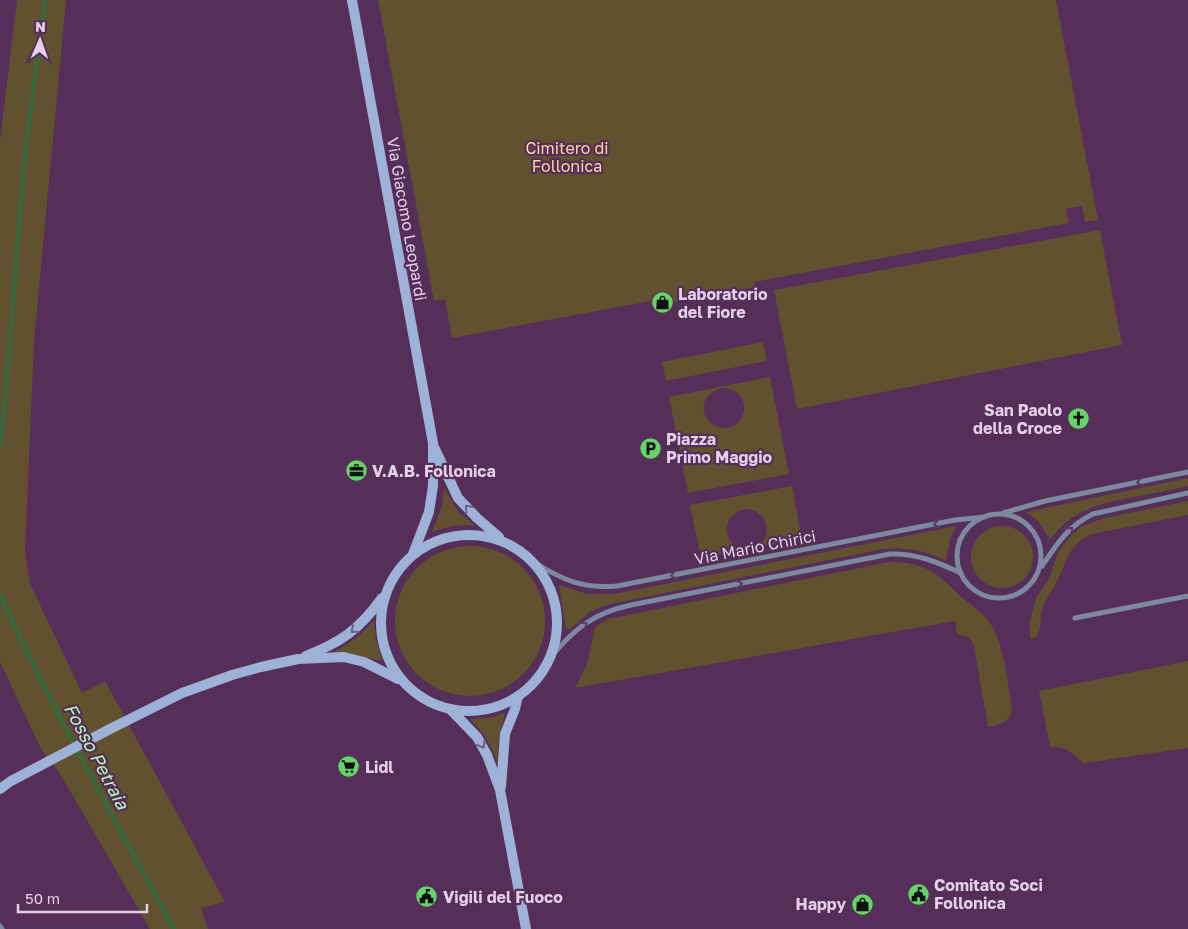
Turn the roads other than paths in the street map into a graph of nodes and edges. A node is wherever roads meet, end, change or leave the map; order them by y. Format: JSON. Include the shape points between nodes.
{"nodes":[{"id":1,"x":352,"y":0,"type":"edge"},
{"id":2,"x":433,"y":443,"type":"junction"},
{"id":3,"x":1188,"y":472,"type":"edge"},
{"id":4,"x":1188,"y":493,"type":"edge"},
{"id":5,"x":999,"y":514,"type":"junction"},
{"id":6,"x":985,"y":516,"type":"junction"},
{"id":7,"x":504,"y":541,"type":"junction"},
{"id":8,"x":413,"y":554,"type":"junction"},
{"id":9,"x":534,"y":562,"type":"junction"},
{"id":10,"x":1040,"y":569,"type":"junction"},
{"id":11,"x":961,"y":573,"type":"junction"},
{"id":12,"x":385,"y":593,"type":"junction"},
{"id":13,"x":1188,"y":596,"type":"edge"},
{"id":14,"x":1075,"y":618,"type":"dead end"},
{"id":15,"x":298,"y":659,"type":"junction"},
{"id":16,"x":550,"y":659,"type":"junction"},
{"id":17,"x":401,"y":680,"type":"junction"},
{"id":18,"x":518,"y":696,"type":"junction"},
{"id":19,"x":450,"y":709,"type":"junction"},
{"id":20,"x":11,"y":782,"type":"junction"},
{"id":21,"x":0,"y":784,"type":"edge"},
{"id":22,"x":0,"y":789,"type":"edge"},
{"id":23,"x":500,"y":790,"type":"junction"},
{"id":24,"x":0,"y":926,"type":"edge"},
{"id":25,"x":2,"y":929,"type":"edge"},
{"id":26,"x":526,"y":929,"type":"edge"}],
"edges":[{"from":1,"to":2,"type":"main road","name":"Via Giacomo Leopardi"},
{"from":7,"to":2,"type":"main road","name":"Via Giacomo Leopardi","one_way":true,"via":[[458,498]]},
{"from":2,"to":8,"type":"main road","name":"Via Giacomo Leopardi","via":[[429,512]]},
{"from":3,"to":5,"type":"street","name":"Via Mario Chirici","one_way":true,"via":[[1045,501]]},
{"from":10,"to":4,"type":"street","name":"Via Mario Chirici","one_way":true,"via":[[1064,535],[1082,519]]},
{"from":5,"to":6,"type":"street","name":"Via Mario Chirici"},
{"from":5,"to":10,"type":"street","name":"Via Mario Chirici","via":[[1022,520],[1034,531],[1042,553]]},
{"from":6,"to":9,"type":"street","name":"Via Mario Chirici","one_way":true,"via":[[617,586],[578,584]]},
{"from":6,"to":11,"type":"street","via":[[970,526],[960,540],[957,556]]},
{"from":7,"to":8,"type":"main road","name":"Via Giacomo Leopardi","via":[[480,535],[456,535],[433,542]]},
{"from":7,"to":9,"type":"main road","name":"Via Giacomo Leopardi"},
{"from":8,"to":12,"type":"main road","name":"Via Giacomo Leopardi","via":[[395,574]]},
{"from":9,"to":16,"type":"main road","name":"Via Giacomo Leopardi","via":[[549,584],[556,609],[557,635]]},
{"from":10,"to":11,"type":"street","name":"Via Mario Chirici","via":[[1027,588],[1001,598],[976,592]]},
{"from":16,"to":11,"type":"street","name":"Via Mario Chirici","one_way":true,"via":[[587,621],[623,607],[890,554],[918,556]]},
{"from":12,"to":15,"type":"main road","one_way":true,"via":[[352,632]]},
{"from":12,"to":17,"type":"main road","name":"Via Giacomo Leopardi","via":[[381,635],[388,659]]},
{"from":13,"to":14,"type":"street"},
{"from":15,"to":17,"type":"main road","via":[[353,659]]},
{"from":15,"to":20,"type":"main road","via":[[212,681],[182,693]]},
{"from":16,"to":18,"type":"main road","name":"Via Giacomo Leopardi","via":[[531,686]]},
{"from":17,"to":19,"type":"main road","name":"Via Giacomo Leopardi","via":[[428,701]]},
{"from":18,"to":19,"type":"main road","name":"Via Giacomo Leopardi","via":[[485,709]]},
{"from":18,"to":23,"type":"main road","name":"Via Giacomo Leopardi","via":[[505,734]]},
{"from":19,"to":23,"type":"main road","name":"Via Giacomo Leopardi","one_way":true,"via":[[477,737]]},
{"from":20,"to":21,"type":"main road"},
{"from":20,"to":22,"type":"main road"},
{"from":23,"to":26,"type":"main road","name":"Via Giacomo Leopardi"},
{"from":24,"to":25,"type":"street"}]}
